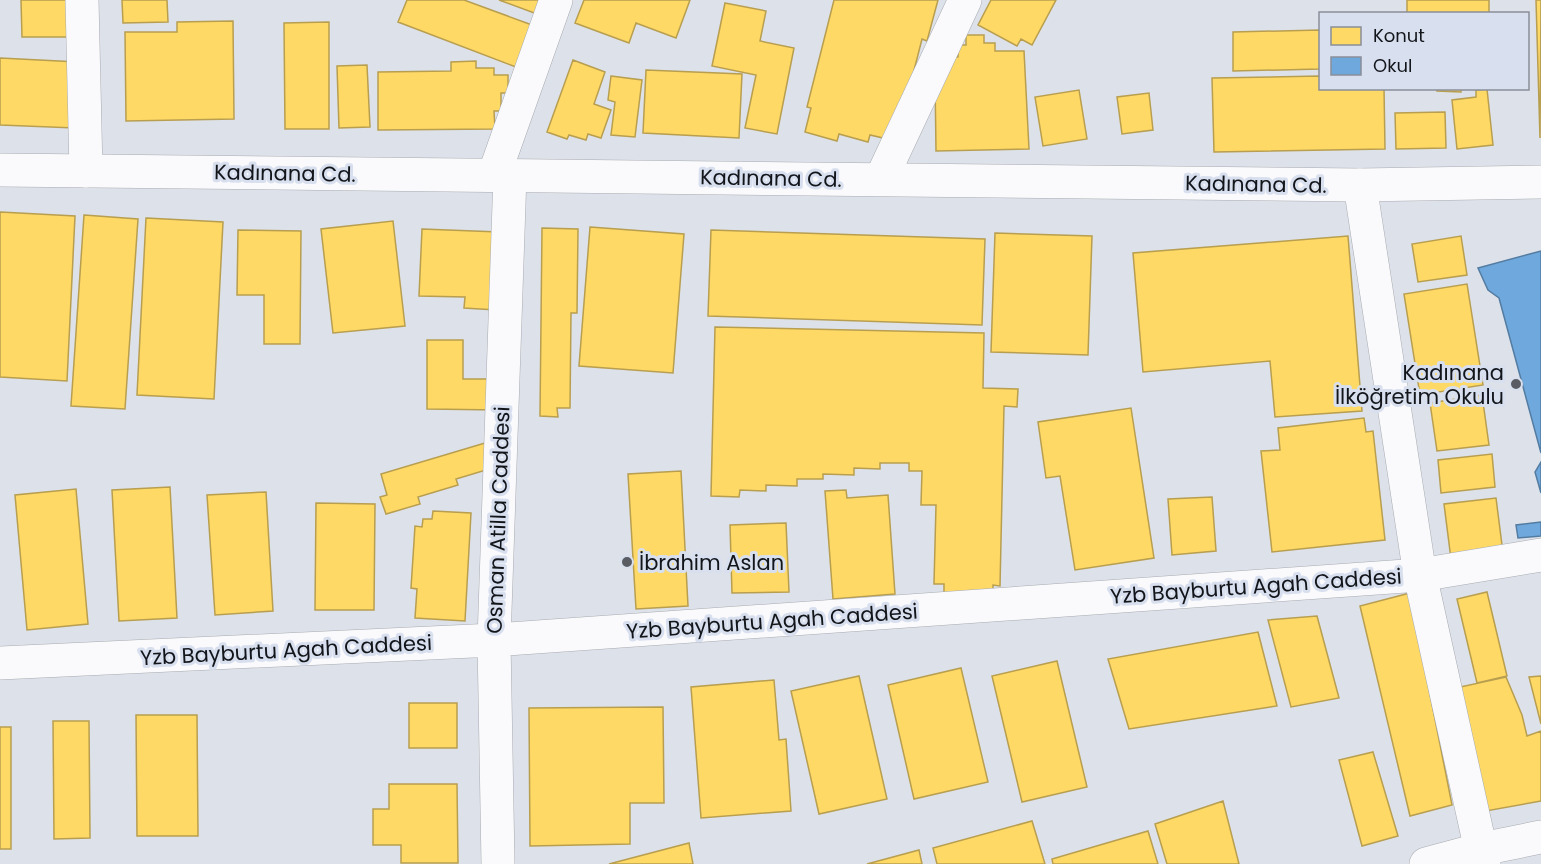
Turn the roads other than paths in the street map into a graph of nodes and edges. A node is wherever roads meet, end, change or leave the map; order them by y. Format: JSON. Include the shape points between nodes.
{"nodes":[{"id":1,"x":82,"y":0,"type":"edge"},
{"id":2,"x":556,"y":0,"type":"edge"},
{"id":3,"x":965,"y":0,"type":"edge"},
{"id":4,"x":0,"y":170,"type":"edge"},
{"id":5,"x":86,"y":171,"type":"junction"},
{"id":6,"x":502,"y":175,"type":"junction"},
{"id":7,"x":881,"y":179,"type":"junction"},
{"id":8,"x":1541,"y":182,"type":"edge"},
{"id":9,"x":1360,"y":185,"type":"junction"},
{"id":10,"x":1541,"y":555,"type":"edge"},
{"id":11,"x":1420,"y":574,"type":"junction"},
{"id":12,"x":494,"y":640,"type":"junction"},
{"id":13,"x":0,"y":663,"type":"edge"},
{"id":14,"x":1541,"y":837,"type":"edge"},
{"id":15,"x":1483,"y":857,"type":"edge"},
{"id":16,"x":498,"y":864,"type":"edge"},
{"id":17,"x":1426,"y":864,"type":"edge"}],
"edges":[{"from":1,"to":5,"type":"street"},
{"from":2,"to":6,"type":"street","name":"Osman Atilla Caddesi"},
{"from":3,"to":7,"type":"street"},
{"from":4,"to":5,"type":"street","name":"Kadınana Cd."},
{"from":5,"to":6,"type":"street","name":"Kadınana Cd."},
{"from":6,"to":7,"type":"street","name":"Kadınana Cd."},
{"from":6,"to":12,"type":"street","name":"Osman Atilla Caddesi"},
{"from":7,"to":9,"type":"street","name":"Kadınana Cd."},
{"from":8,"to":9,"type":"street","name":"Kadınana Cd."},
{"from":9,"to":11,"type":"street"},
{"from":10,"to":11,"type":"street","name":"Yzb Bayburtu Agah Caddesi"},
{"from":11,"to":12,"type":"street","name":"Yzb Bayburtu Agah Caddesi"},
{"from":11,"to":15,"type":"street"},
{"from":12,"to":13,"type":"street","name":"Yzb Bayburtu Agah Caddesi"},
{"from":12,"to":16,"type":"street","name":"Osman Atilla Caddesi"},
{"from":14,"to":15,"type":"street"},
{"from":15,"to":17,"type":"street"}]}
